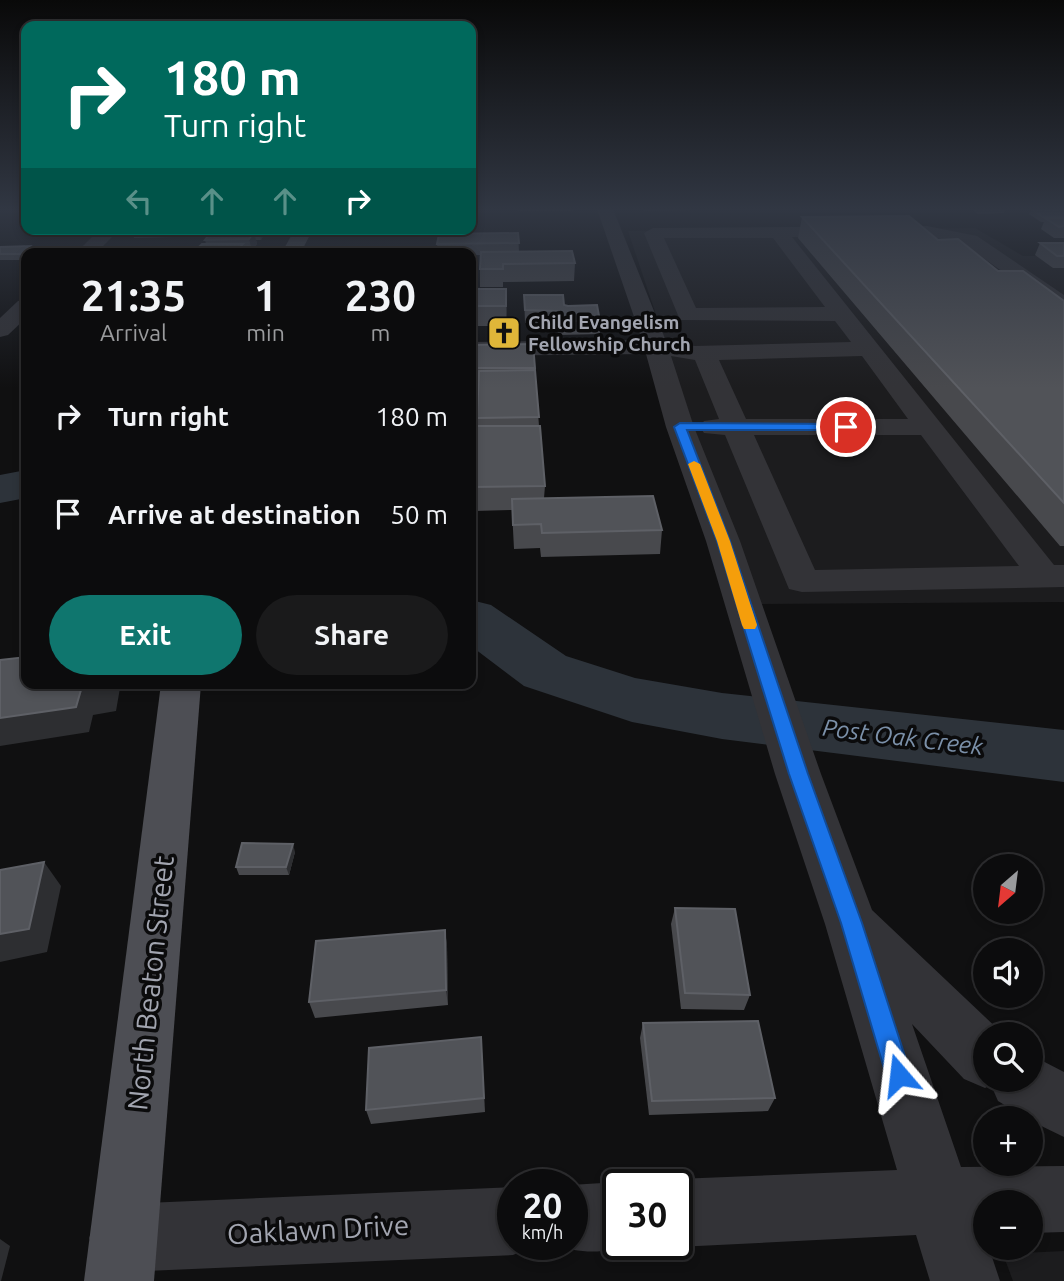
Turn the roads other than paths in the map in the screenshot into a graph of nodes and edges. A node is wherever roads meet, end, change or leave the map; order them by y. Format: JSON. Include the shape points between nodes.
{"nodes":[{"id":1,"x":627,"y":269,"type":"edge"},
{"id":2,"x":668,"y":269,"type":"edge"},
{"id":3,"x":799,"y":269,"type":"edge"},
{"id":4,"x":1012,"y":269,"type":"edge"},
{"id":5,"x":772,"y":294,"type":"dead end"},
{"id":6,"x":637,"y":296,"type":"junction"},
{"id":7,"x":680,"y":296,"type":"junction"},
{"id":8,"x":1064,"y":305,"type":"edge"},
{"id":9,"x":21,"y":311,"type":"edge"},
{"id":10,"x":841,"y":314,"type":"junction"},
{"id":11,"x":0,"y":330,"type":"edge"},
{"id":12,"x":656,"y":347,"type":"junction"},
{"id":13,"x":476,"y":349,"type":"edge"},
{"id":14,"x":871,"y":353,"type":"junction"},
{"id":15,"x":708,"y":363,"type":"junction"},
{"id":16,"x":680,"y":427,"type":"junction"},
{"id":17,"x":929,"y":427,"type":"junction"},
{"id":18,"x":736,"y":428,"type":"junction"},
{"id":19,"x":785,"y":540,"type":"junction"},
{"id":20,"x":723,"y":541,"type":"junction"},
{"id":21,"x":1055,"y":576,"type":"edge"},
{"id":22,"x":180,"y":689,"type":"edge"},
{"id":23,"x":852,"y":923,"type":"junction"},
{"id":24,"x":973,"y":1046,"type":"edge"},
{"id":25,"x":1040,"y":1092,"type":"edge"},
{"id":26,"x":1064,"y":1106,"type":"edge"},
{"id":27,"x":1064,"y":1199,"type":"edge"},
{"id":28,"x":938,"y":1201,"type":"junction"},
{"id":29,"x":693,"y":1212,"type":"edge"},
{"id":30,"x":497,"y":1223,"type":"edge"},
{"id":31,"x":121,"y":1260,"type":"edge"},
{"id":32,"x":965,"y":1281,"type":"edge"}],
"edges":[{"from":1,"to":6,"type":"street"},
{"from":2,"to":7,"type":"street"},
{"from":3,"to":10,"type":"street","via":[[812,293]]},
{"from":4,"to":8,"type":"street"},
{"from":5,"to":7,"type":"street"},
{"from":6,"to":7,"type":"street"},
{"from":6,"to":12,"type":"street"},
{"from":7,"to":10,"type":"street","via":[[688,315]]},
{"from":9,"to":11,"type":"street"},
{"from":10,"to":14,"type":"street"},
{"from":12,"to":13,"type":"street"},
{"from":12,"to":14,"type":"street","via":[[673,339]]},
{"from":12,"to":15,"type":"street"},
{"from":12,"to":16,"type":"street"},
{"from":14,"to":15,"type":"street"},
{"from":14,"to":17,"type":"street"},
{"from":15,"to":18,"type":"street"},
{"from":16,"to":18,"type":"street"},
{"from":16,"to":20,"type":"street"},
{"from":17,"to":18,"type":"street"},
{"from":17,"to":21,"type":"street"},
{"from":18,"to":19,"type":"street"},
{"from":19,"to":20,"type":"street"},
{"from":19,"to":21,"type":"street","via":[[802,580]]},
{"from":20,"to":23,"type":"street"},
{"from":22,"to":31,"type":"main road","name":"North Beaton Street"},
{"from":23,"to":24,"type":"street"},
{"from":23,"to":28,"type":"street"},
{"from":25,"to":26,"type":"street"},
{"from":27,"to":28,"type":"street"},
{"from":28,"to":29,"type":"street"},
{"from":28,"to":32,"type":"street"},
{"from":30,"to":31,"type":"street","name":"Oaklawn Drive"}]}
